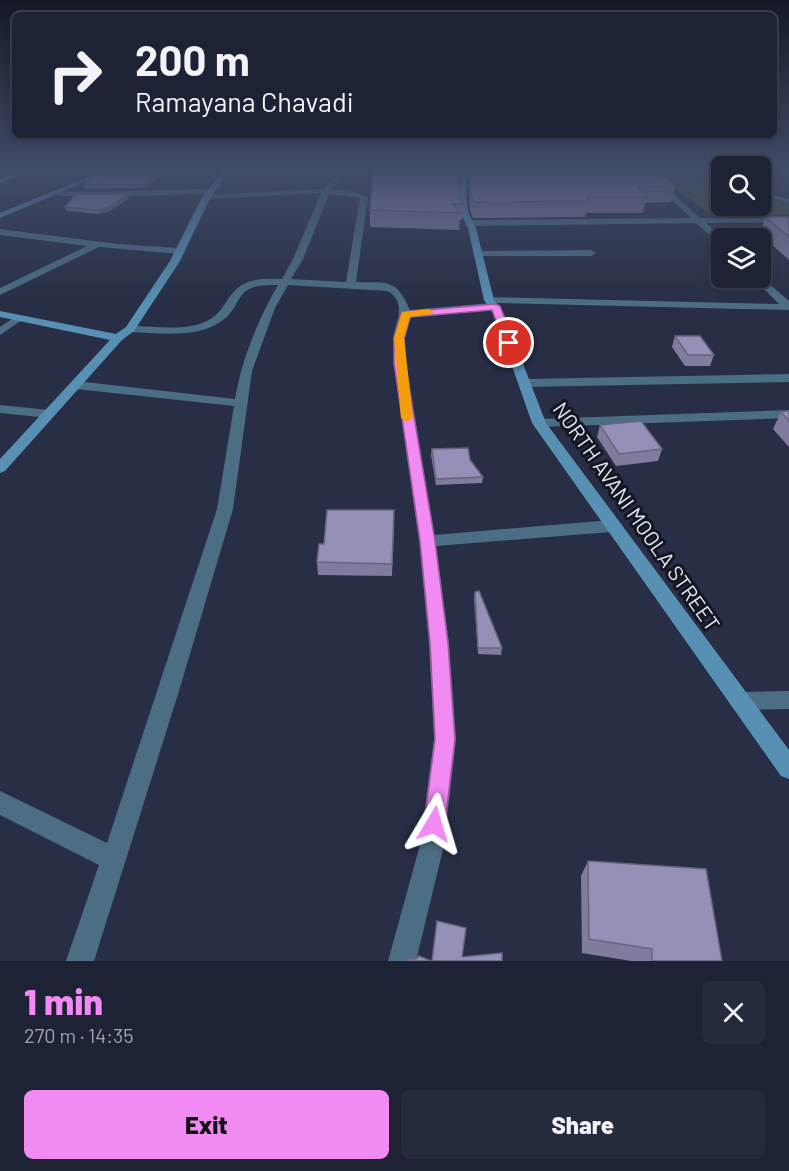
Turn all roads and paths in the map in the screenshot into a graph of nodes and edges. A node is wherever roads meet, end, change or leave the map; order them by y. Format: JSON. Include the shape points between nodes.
{"nodes":[{"id":1,"x":198,"y":214,"type":"edge"},
{"id":2,"x":317,"y":214,"type":"edge"},
{"id":3,"x":361,"y":214,"type":"edge"},
{"id":4,"x":465,"y":214,"type":"edge"},
{"id":5,"x":690,"y":214,"type":"edge"},
{"id":6,"x":789,"y":220,"type":"edge"},
{"id":7,"x":470,"y":222,"type":"junction"},
{"id":8,"x":699,"y":222,"type":"junction"},
{"id":9,"x":0,"y":232,"type":"edge"},
{"id":10,"x":711,"y":233,"type":"edge"},
{"id":11,"x":96,"y":245,"type":"junction"},
{"id":12,"x":179,"y":251,"type":"junction"},
{"id":13,"x":591,"y":253,"type":"dead end"},
{"id":14,"x":478,"y":254,"type":"junction"},
{"id":15,"x":285,"y":282,"type":"junction"},
{"id":16,"x":351,"y":283,"type":"junction"},
{"id":17,"x":769,"y":288,"type":"edge"},
{"id":18,"x":0,"y":292,"type":"edge"},
{"id":19,"x":492,"y":303,"type":"junction"},
{"id":20,"x":789,"y":307,"type":"edge"},
{"id":21,"x":0,"y":314,"type":"edge"},
{"id":22,"x":406,"y":314,"type":"junction"},
{"id":23,"x":18,"y":318,"type":"junction"},
{"id":24,"x":130,"y":329,"type":"junction"},
{"id":25,"x":0,"y":332,"type":"edge"},
{"id":26,"x":118,"y":338,"type":"junction"},
{"id":27,"x":789,"y":378,"type":"edge"},
{"id":28,"x":524,"y":383,"type":"junction"},
{"id":29,"x":76,"y":385,"type":"junction"},
{"id":30,"x":240,"y":403,"type":"junction"},
{"id":31,"x":0,"y":409,"type":"edge"},
{"id":32,"x":49,"y":414,"type":"junction"},
{"id":33,"x":789,"y":414,"type":"edge"},
{"id":34,"x":539,"y":423,"type":"junction"},
{"id":35,"x":0,"y":468,"type":"edge"},
{"id":36,"x":612,"y":526,"type":"junction"},
{"id":37,"x":427,"y":541,"type":"junction"},
{"id":38,"x":742,"y":700,"type":"junction"},
{"id":39,"x":789,"y":700,"type":"edge"},
{"id":40,"x":789,"y":768,"type":"edge"},
{"id":41,"x":0,"y":803,"type":"edge"},
{"id":42,"x":114,"y":860,"type":"junction"},
{"id":43,"x":80,"y":961,"type":"edge"},
{"id":44,"x":402,"y":961,"type":"edge"}],
"edges":[{"from":1,"to":12,"type":"main road"},
{"from":2,"to":15,"type":"street"},
{"from":3,"to":16,"type":"street"},
{"from":4,"to":7,"type":"main road","name":"NORTH AVANI MOOLA STREET"},
{"from":5,"to":8,"type":"street"},
{"from":6,"to":8,"type":"street"},
{"from":7,"to":8,"type":"street"},
{"from":7,"to":14,"type":"main road","name":"NORTH AVANI MOOLA STREET"},
{"from":8,"to":10,"type":"street"},
{"from":9,"to":11,"type":"street"},
{"from":11,"to":12,"type":"street"},
{"from":11,"to":18,"type":"street"},
{"from":12,"to":24,"type":"main road"},
{"from":13,"to":14,"type":"street"},
{"from":14,"to":19,"type":"main road","name":"NORTH AVANI MOOLA STREET"},
{"from":15,"to":16,"type":"street"},
{"from":15,"to":24,"type":"street","via":[[247,284],[224,314],[204,326]]},
{"from":15,"to":30,"type":"street","via":[[260,333],[246,371]]},
{"from":16,"to":22,"type":"street","via":[[391,288],[400,297]]},
{"from":17,"to":20,"type":"street"},
{"from":19,"to":20,"type":"street"},
{"from":19,"to":22,"type":"street"},
{"from":19,"to":28,"type":"main road","name":"NORTH AVANI MOOLA STREET"},
{"from":21,"to":23,"type":"main road"},
{"from":22,"to":37,"type":"street","via":[[399,338],[400,363]]},
{"from":23,"to":25,"type":"street"},
{"from":23,"to":26,"type":"main road"},
{"from":24,"to":26,"type":"main road"},
{"from":26,"to":29,"type":"main road"},
{"from":27,"to":28,"type":"street"},
{"from":28,"to":34,"type":"main road","name":"NORTH AVANI MOOLA STREET"},
{"from":29,"to":30,"type":"street"},
{"from":29,"to":32,"type":"main road"},
{"from":30,"to":42,"type":"street","via":[[225,509]]},
{"from":31,"to":32,"type":"street"},
{"from":32,"to":35,"type":"main road"},
{"from":33,"to":34,"type":"street"},
{"from":34,"to":36,"type":"main road","name":"NORTH AVANI MOOLA STREET"},
{"from":36,"to":37,"type":"street"},
{"from":36,"to":38,"type":"main road","name":"NORTH AVANI MOOLA STREET"},
{"from":37,"to":44,"type":"street","via":[[445,739],[432,845]]},
{"from":38,"to":39,"type":"street"},
{"from":38,"to":40,"type":"main road","name":"NORTH AVANI MOOLA STREET"},
{"from":41,"to":42,"type":"street"},
{"from":42,"to":43,"type":"street"}]}
